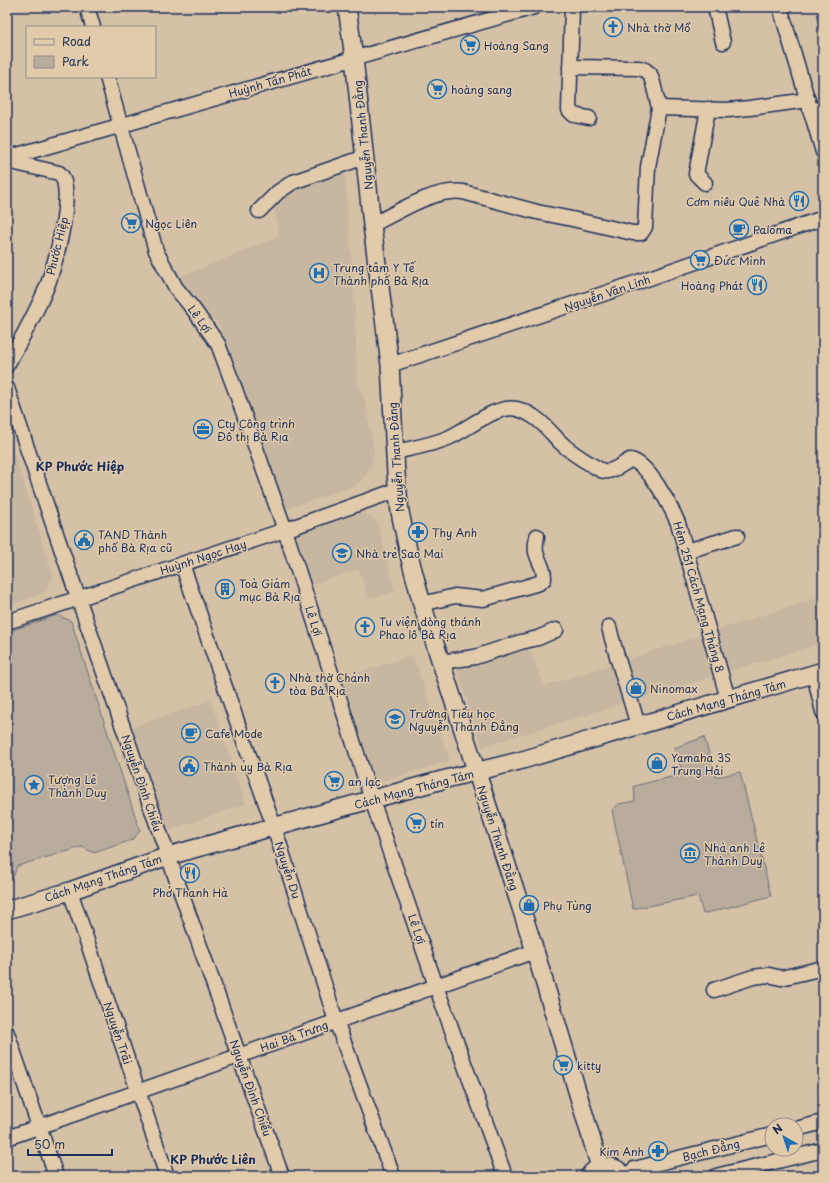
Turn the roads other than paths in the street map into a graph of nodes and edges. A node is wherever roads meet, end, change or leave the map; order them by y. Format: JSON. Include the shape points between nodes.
{"nodes":[{"id":1,"x":87,"y":7,"type":"edge"},
{"id":2,"x":347,"y":7,"type":"edge"},
{"id":3,"x":534,"y":7,"type":"edge"},
{"id":4,"x":572,"y":7,"type":"edge"},
{"id":5,"x":715,"y":7,"type":"edge"},
{"id":6,"x":780,"y":7,"type":"edge"},
{"id":7,"x":93,"y":26,"type":"edge"},
{"id":8,"x":724,"y":42,"type":"dead end"},
{"id":9,"x":354,"y":58,"type":"junction"},
{"id":10,"x":570,"y":67,"type":"junction"},
{"id":11,"x":107,"y":78,"type":"edge"},
{"id":12,"x":814,"y":106,"type":"edge"},
{"id":13,"x":659,"y":108,"type":"junction"},
{"id":14,"x":708,"y":109,"type":"junction"},
{"id":15,"x":590,"y":118,"type":"dead end"},
{"id":16,"x":121,"y":125,"type":"junction"},
{"id":17,"x":823,"y":152,"type":"edge"},
{"id":18,"x":365,"y":157,"type":"junction"},
{"id":19,"x":7,"y":160,"type":"edge"},
{"id":20,"x":705,"y":183,"type":"dead end"},
{"id":21,"x":259,"y":211,"type":"dead end"},
{"id":22,"x":823,"y":218,"type":"edge"},
{"id":23,"x":372,"y":225,"type":"junction"},
{"id":24,"x":7,"y":365,"type":"edge"},
{"id":25,"x":390,"y":366,"type":"junction"},
{"id":26,"x":7,"y":388,"type":"edge"},
{"id":27,"x":395,"y":452,"type":"junction"},
{"id":28,"x":397,"y":490,"type":"junction"},
{"id":29,"x":285,"y":530,"type":"junction"},
{"id":30,"x":537,"y":536,"type":"dead end"},
{"id":31,"x":737,"y":536,"type":"dead end"},
{"id":32,"x":687,"y":551,"type":"junction"},
{"id":33,"x":182,"y":564,"type":"junction"},
{"id":34,"x":78,"y":599,"type":"junction"},
{"id":35,"x":422,"y":604,"type":"junction"},
{"id":36,"x":7,"y":622,"type":"edge"},
{"id":37,"x":609,"y":627,"type":"dead end"},
{"id":38,"x":556,"y":630,"type":"dead end"},
{"id":39,"x":441,"y":662,"type":"junction"},
{"id":40,"x":818,"y":672,"type":"edge"},
{"id":41,"x":728,"y":699,"type":"junction"},
{"id":42,"x":823,"y":712,"type":"edge"},
{"id":43,"x":638,"y":726,"type":"junction"},
{"id":44,"x":477,"y":772,"type":"junction"},
{"id":45,"x":372,"y":800,"type":"junction"},
{"id":46,"x":274,"y":827,"type":"junction"},
{"id":47,"x":168,"y":856,"type":"junction"},
{"id":48,"x":70,"y":891,"type":"junction"},
{"id":49,"x":7,"y":910,"type":"edge"},
{"id":50,"x":536,"y":951,"type":"junction"},
{"id":51,"x":823,"y":968,"type":"edge"},
{"id":52,"x":436,"y":986,"type":"junction"},
{"id":53,"x":714,"y":990,"type":"dead end"},
{"id":54,"x":336,"y":1021,"type":"junction"},
{"id":55,"x":7,"y":1033,"type":"edge"},
{"id":56,"x":239,"y":1056,"type":"junction"},
{"id":57,"x":138,"y":1092,"type":"junction"},
{"id":58,"x":823,"y":1122,"type":"edge"},
{"id":59,"x":38,"y":1127,"type":"junction"},
{"id":60,"x":804,"y":1127,"type":"edge"},
{"id":61,"x":764,"y":1137,"type":"edge"},
{"id":62,"x":7,"y":1138,"type":"edge"},
{"id":63,"x":823,"y":1150,"type":"edge"},
{"id":64,"x":595,"y":1172,"type":"edge"},
{"id":65,"x":56,"y":1176,"type":"edge"},
{"id":66,"x":166,"y":1176,"type":"edge"},
{"id":67,"x":282,"y":1176,"type":"edge"},
{"id":68,"x":393,"y":1176,"type":"edge"},
{"id":69,"x":505,"y":1176,"type":"edge"},
{"id":70,"x":623,"y":1176,"type":"edge"},
{"id":71,"x":629,"y":1176,"type":"edge"},
{"id":72,"x":716,"y":1176,"type":"edge"}],
"edges":[{"from":1,"to":7,"type":"street"},
{"from":2,"to":9,"type":"main road","name":"Nguyễn Thanh Đằng"},
{"from":3,"to":9,"type":"street","name":"Huỳnh Tấn Phát"},
{"from":4,"to":10,"type":"street"},
{"from":5,"to":8,"type":"street"},
{"from":6,"to":12,"type":"street"},
{"from":9,"to":16,"type":"street","name":"Huỳnh Tấn Phát"},
{"from":9,"to":18,"type":"main road","name":"Nguyễn Thanh Đằng"},
{"from":10,"to":13,"type":"street","via":[[645,70],[650,74]]},
{"from":10,"to":15,"type":"street","via":[[569,110],[574,115]]},
{"from":11,"to":16,"type":"street","name":"Lê Lợi"},
{"from":12,"to":14,"type":"street"},
{"from":12,"to":17,"type":"street"},
{"from":13,"to":14,"type":"street"},
{"from":13,"to":23,"type":"street","via":[[648,167],[645,227],[641,233],[537,212],[453,190],[434,195]]},
{"from":14,"to":20,"type":"street","via":[[696,174]]},
{"from":16,"to":19,"type":"street","name":"Huỳnh Tấn Phát"},
{"from":16,"to":29,"type":"street","name":"Lê Lợi","via":[[156,251],[176,288],[218,344]]},
{"from":18,"to":21,"type":"street","via":[[293,182],[278,192]]},
{"from":18,"to":23,"type":"main road","name":"Nguyễn Thanh Đằng"},
{"from":19,"to":24,"type":"street","name":"Phước Hiệp","via":[[59,172],[65,183],[66,210],[46,290]]},
{"from":22,"to":25,"type":"street","name":"Nguyễn Văn Linh"},
{"from":23,"to":25,"type":"main road","name":"Nguyễn Thanh Đằng"},
{"from":25,"to":27,"type":"main road","name":"Nguyễn Thanh Đằng"},
{"from":26,"to":34,"type":"street","name":"Nguyễn Đình Chiểu"},
{"from":27,"to":28,"type":"main road","name":"Nguyễn Thanh Đằng"},
{"from":27,"to":32,"type":"street","name":"Hẻm 251 Cách Mạng Tháng 8","via":[[450,437],[489,415],[506,409],[528,413],[572,452],[603,471],[616,469],[630,460],[635,460],[654,481],[671,506]]},
{"from":28,"to":29,"type":"street","name":"Huỳnh Ngọc Hay"},
{"from":28,"to":35,"type":"main road","name":"Nguyễn Thanh Đằng","via":[[409,555]]},
{"from":29,"to":33,"type":"street","name":"Huỳnh Ngọc Hay"},
{"from":29,"to":45,"type":"street","name":"Lê Lợi"},
{"from":30,"to":35,"type":"street","via":[[536,552],[544,574],[544,579],[540,583],[483,599],[455,596]]},
{"from":31,"to":32,"type":"street"},
{"from":32,"to":41,"type":"street","name":"Hẻm 251 Cách Mạng Tháng 8"},
{"from":33,"to":34,"type":"street","name":"Huỳnh Ngọc Hay"},
{"from":33,"to":46,"type":"street","name":"Nguyễn Du"},
{"from":34,"to":36,"type":"street","name":"Huỳnh Ngọc Hay"},
{"from":34,"to":47,"type":"street","name":"Nguyễn Đình Chiểu"},
{"from":35,"to":39,"type":"main road","name":"Nguyễn Thanh Đằng"},
{"from":37,"to":43,"type":"street"},
{"from":38,"to":39,"type":"street","via":[[475,657]]},
{"from":39,"to":44,"type":"main road","name":"Nguyễn Thanh Đằng"},
{"from":40,"to":41,"type":"main road","name":"Cách Mạng Tháng Tám"},
{"from":40,"to":42,"type":"street"},
{"from":41,"to":43,"type":"main road","name":"Cách Mạng Tháng Tám"},
{"from":43,"to":44,"type":"main road","name":"Cách Mạng Tháng Tám"},
{"from":44,"to":45,"type":"main road","name":"Cách Mạng Tháng Tám"},
{"from":44,"to":50,"type":"main road","name":"Nguyễn Thanh Đằng"},
{"from":45,"to":46,"type":"main road","name":"Cách Mạng Tháng Tám"},
{"from":45,"to":52,"type":"street","name":"Lê Lợi"},
{"from":46,"to":47,"type":"main road","name":"Cách Mạng Tháng Tám"},
{"from":46,"to":54,"type":"street","name":"Nguyễn Du"},
{"from":47,"to":48,"type":"main road","name":"Cách Mạng Tháng Tám"},
{"from":47,"to":56,"type":"street","name":"Nguyễn Đình Chiểu"},
{"from":48,"to":49,"type":"main road","name":"Cách Mạng Tháng Tám"},
{"from":48,"to":57,"type":"street","name":"Nguyễn Trãi"},
{"from":50,"to":52,"type":"street","name":"Hai Bà Trưng"},
{"from":50,"to":64,"type":"main road","name":"Nguyễn Thanh Đằng"},
{"from":51,"to":53,"type":"street","via":[[781,978],[770,975],[753,977]]},
{"from":52,"to":54,"type":"street","name":"Hai Bà Trưng"},
{"from":52,"to":69,"type":"street","name":"Lê Lợi"},
{"from":54,"to":56,"type":"street","name":"Hai Bà Trưng"},
{"from":54,"to":68,"type":"street","name":"Nguyễn Du"},
{"from":55,"to":59,"type":"street"},
{"from":56,"to":57,"type":"street","name":"Hai Bà Trưng"},
{"from":56,"to":67,"type":"street","name":"Nguyễn Đình Chiểu"},
{"from":57,"to":59,"type":"street","name":"Hai Bà Trưng"},
{"from":57,"to":66,"type":"street","name":"Nguyễn Trãi"},
{"from":58,"to":60,"type":"street"},
{"from":59,"to":62,"type":"street","name":"Hai Bà Trưng"},
{"from":59,"to":65,"type":"street"},
{"from":61,"to":71,"type":"street","name":"Bạch Đằng","via":[[634,1169]]},
{"from":63,"to":72,"type":"street"},
{"from":64,"to":70,"type":"main road","via":[[608,1166],[616,1168]]}]}
